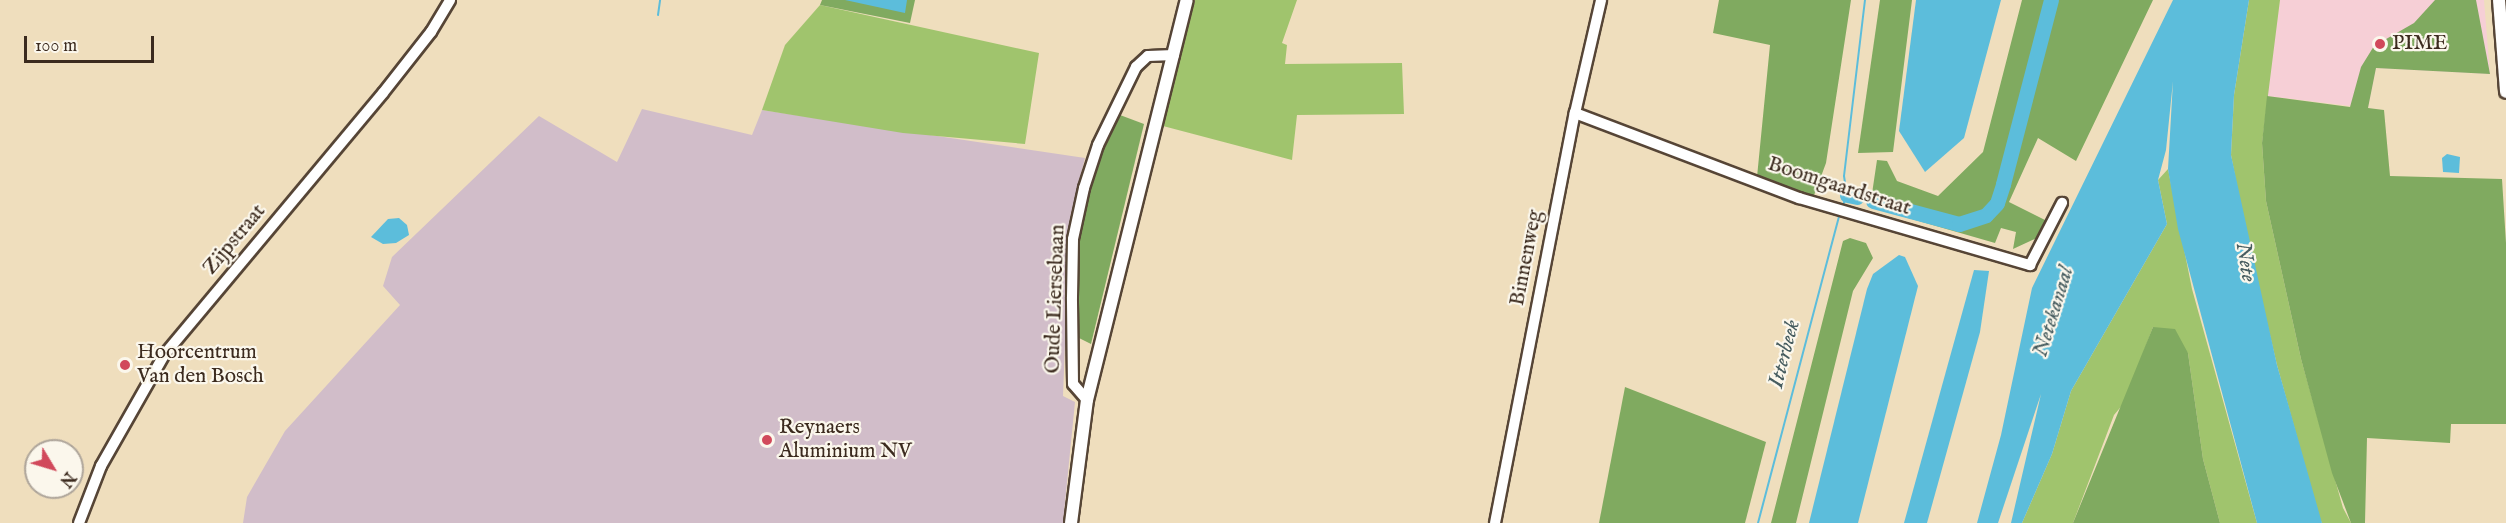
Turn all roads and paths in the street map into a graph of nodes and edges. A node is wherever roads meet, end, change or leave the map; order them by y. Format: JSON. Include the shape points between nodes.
{"nodes":[{"id":1,"x":450,"y":0,"type":"edge"},
{"id":2,"x":1187,"y":0,"type":"edge"},
{"id":3,"x":1601,"y":0,"type":"edge"},
{"id":4,"x":2499,"y":0,"type":"edge"},
{"id":5,"x":1174,"y":55,"type":"junction"},
{"id":6,"x":2506,"y":92,"type":"edge"},
{"id":7,"x":1575,"y":113,"type":"junction"},
{"id":8,"x":2062,"y":203,"type":"dead end"},
{"id":9,"x":1087,"y":400,"type":"junction"},
{"id":10,"x":79,"y":523,"type":"edge"},
{"id":11,"x":1071,"y":523,"type":"edge"},
{"id":12,"x":1495,"y":523,"type":"edge"}],
"edges":[{"from":1,"to":10,"type":"street","name":"Zijpstraat","via":[[431,32],[383,93],[164,356],[101,466]]},
{"from":2,"to":5,"type":"main road","name":"Oude Liersebaan"},
{"from":3,"to":7,"type":"street","name":"Binnenweg"},
{"from":4,"to":6,"type":"main road"},
{"from":5,"to":9,"type":"main road","name":"Oude Liersebaan"},
{"from":5,"to":9,"type":"street","name":"Oude Liersebaan","via":[[1148,56],[1137,67],[1098,145],[1084,188],[1073,239],[1073,384]]},
{"from":7,"to":8,"type":"street","name":"Boomgaardstraat","via":[[1799,198],[2030,265]]},
{"from":7,"to":12,"type":"street","name":"Binnenweg"},
{"from":9,"to":11,"type":"main road","name":"Oude Liersebaan"}]}
